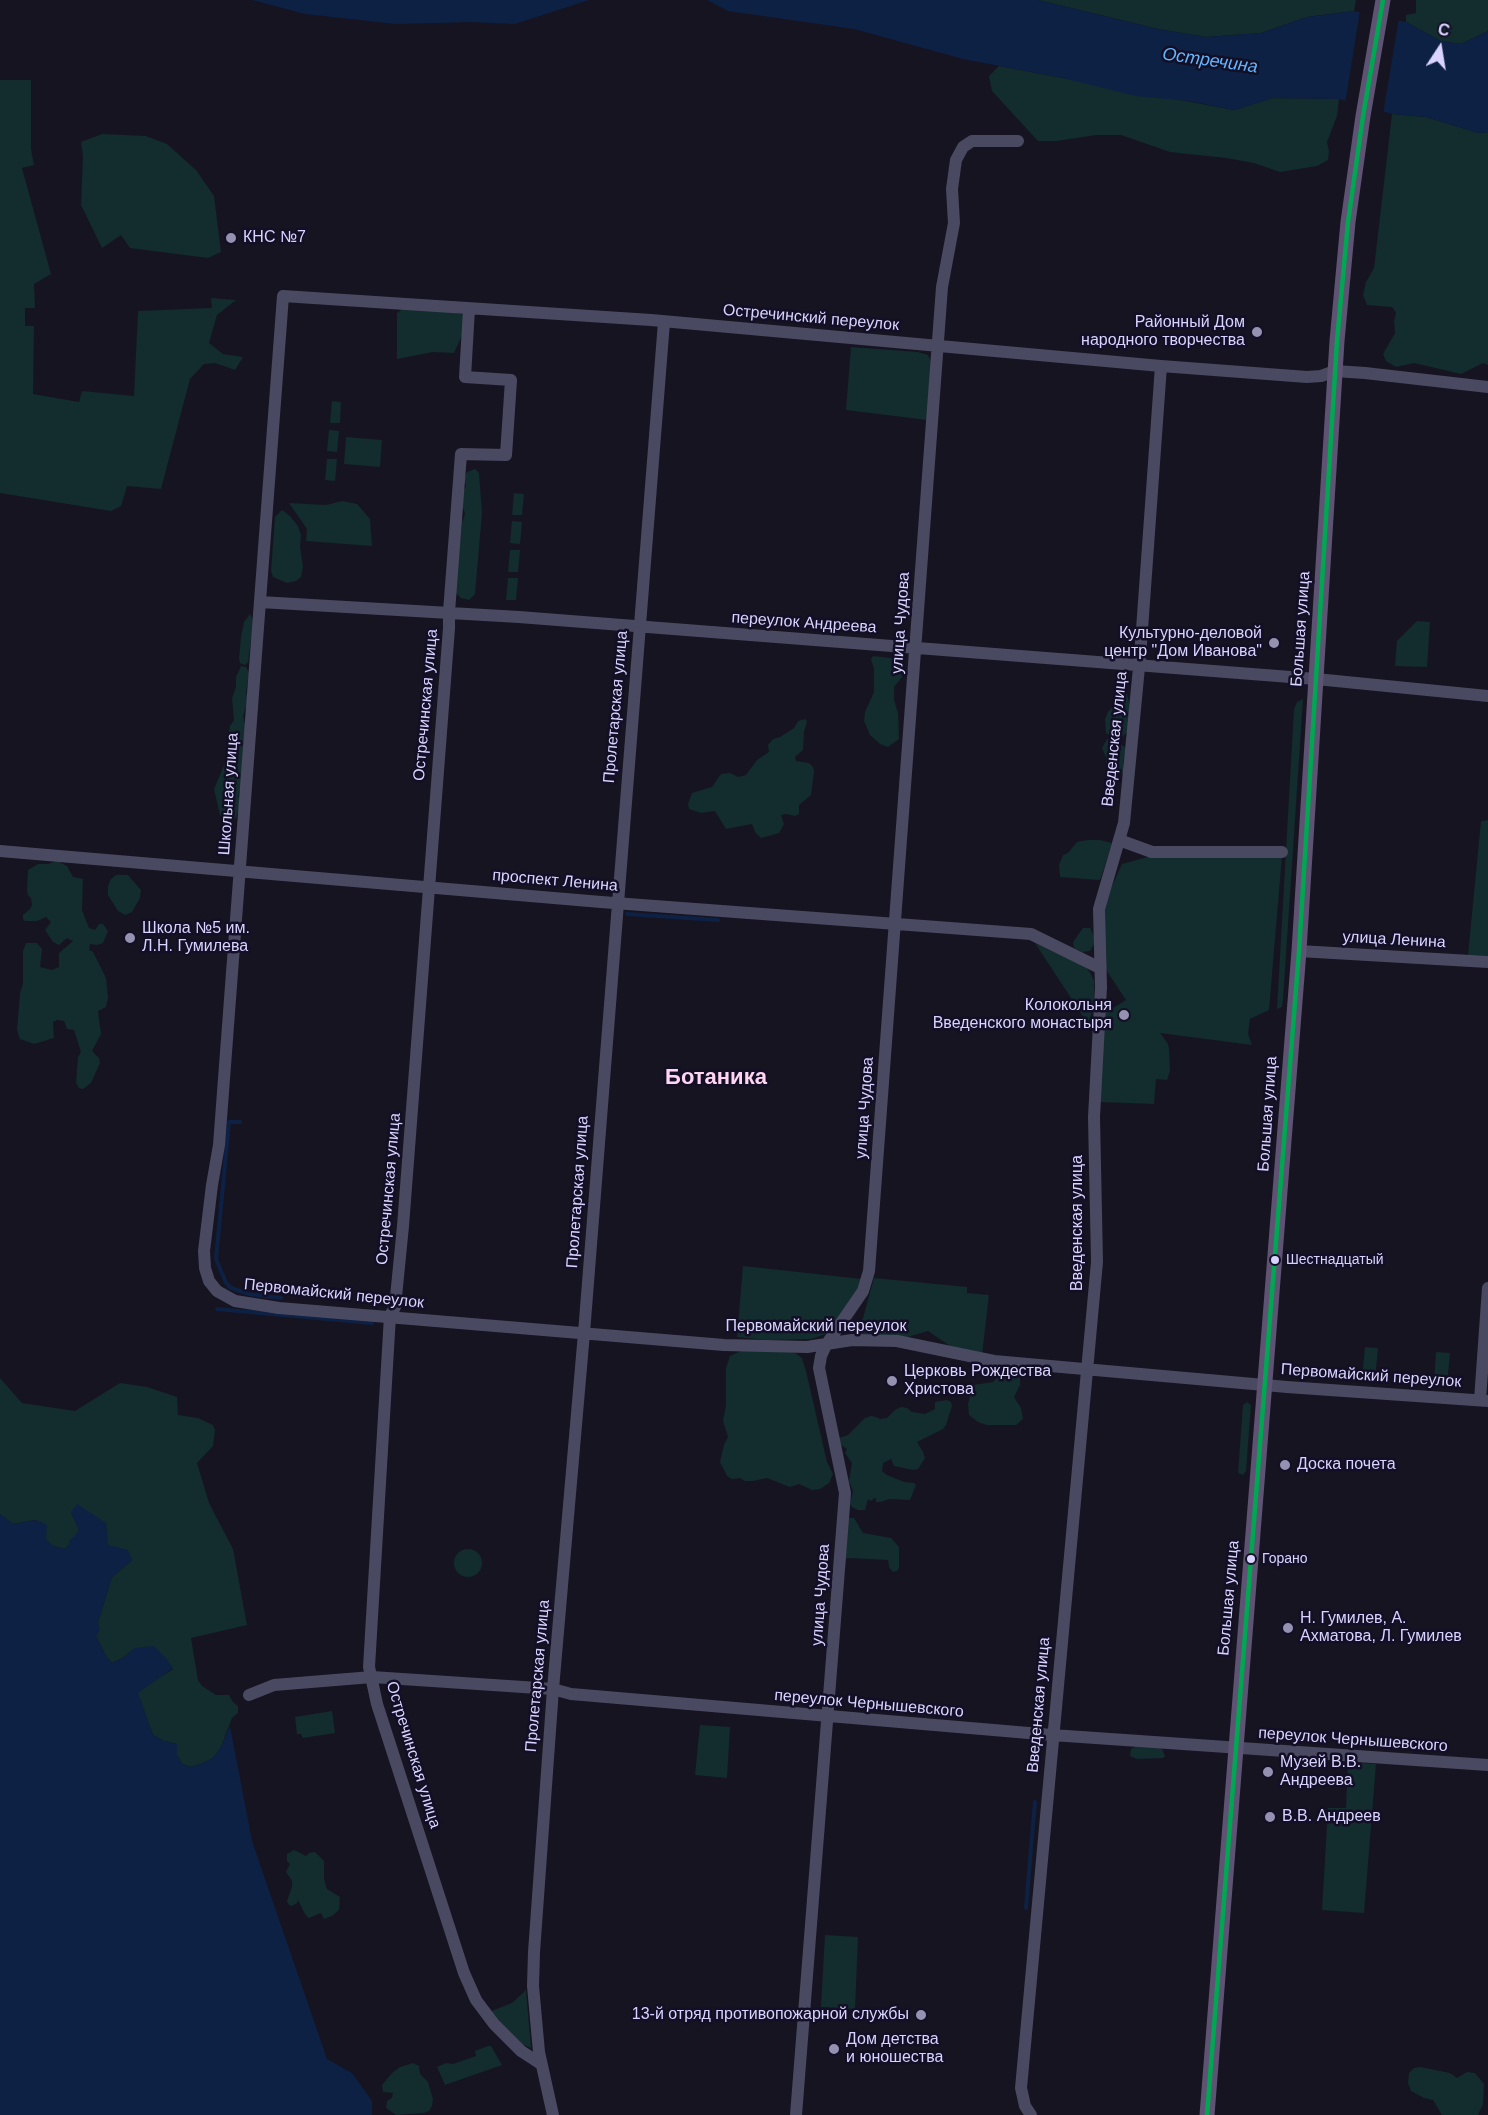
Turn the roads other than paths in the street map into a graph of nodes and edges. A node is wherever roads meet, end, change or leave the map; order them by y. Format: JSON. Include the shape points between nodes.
{"nodes":[{"id":1,"x":1381,"y":7,"type":"edge"},
{"id":2,"x":1018,"y":141,"type":"dead end"},
{"id":3,"x":283,"y":296,"type":"joint"},
{"id":4,"x":469,"y":309,"type":"junction"},
{"id":5,"x":664,"y":322,"type":"junction"},
{"id":6,"x":938,"y":346,"type":"junction"},
{"id":7,"x":1161,"y":366,"type":"junction"},
{"id":8,"x":1335,"y":371,"type":"junction"},
{"id":9,"x":1488,"y":387,"type":"edge"},
{"id":10,"x":260,"y":602,"type":"junction"},
{"id":11,"x":449,"y":612,"type":"junction"},
{"id":12,"x":639,"y":627,"type":"junction"},
{"id":13,"x":916,"y":648,"type":"junction"},
{"id":14,"x":1139,"y":666,"type":"junction"},
{"id":15,"x":1316,"y":680,"type":"junction"},
{"id":16,"x":1488,"y":696,"type":"edge"},
{"id":17,"x":1119,"y":840,"type":"junction"},
{"id":18,"x":0,"y":851,"type":"edge"},
{"id":19,"x":1282,"y":852,"type":"dead end"},
{"id":20,"x":239,"y":873,"type":"junction"},
{"id":21,"x":428,"y":886,"type":"junction"},
{"id":22,"x":617,"y":903,"type":"junction"},
{"id":23,"x":894,"y":924,"type":"junction"},
{"id":24,"x":1299,"y":951,"type":"junction"},
{"id":25,"x":1488,"y":962,"type":"edge"},
{"id":26,"x":1100,"y":968,"type":"junction"},
{"id":27,"x":1488,"y":1288,"type":"edge"},
{"id":28,"x":217,"y":1291,"type":"joint"},
{"id":29,"x":390,"y":1316,"type":"junction"},
{"id":30,"x":584,"y":1333,"type":"junction"},
{"id":31,"x":826,"y":1345,"type":"junction"},
{"id":32,"x":1088,"y":1370,"type":"junction"},
{"id":33,"x":1265,"y":1385,"type":"junction"},
{"id":34,"x":1484,"y":1401,"type":"edge"},
{"id":35,"x":372,"y":1677,"type":"junction"},
{"id":36,"x":553,"y":1689,"type":"junction"},
{"id":37,"x":249,"y":1695,"type":"dead end"},
{"id":38,"x":829,"y":1718,"type":"junction"},
{"id":39,"x":1052,"y":1735,"type":"junction"},
{"id":40,"x":1235,"y":1748,"type":"junction"},
{"id":41,"x":1488,"y":1765,"type":"edge"},
{"id":42,"x":541,"y":2064,"type":"junction"},
{"id":43,"x":553,"y":2115,"type":"edge"},
{"id":44,"x":796,"y":2115,"type":"edge"},
{"id":45,"x":1031,"y":2115,"type":"edge"},
{"id":46,"x":1207,"y":2115,"type":"edge"}],
"edges":[{"from":1,"to":8,"type":"main road","name":"Большая улица","via":[[1348,222]]},
{"from":2,"to":6,"type":"street","name":"улица Чудова","via":[[972,141],[963,147],[956,160],[952,189],[954,223],[942,286]]},
{"from":3,"to":4,"type":"street","name":"Остречинский переулок"},
{"from":3,"to":10,"type":"street","name":"Школьная улица"},
{"from":4,"to":5,"type":"street","name":"Остречинский переулок"},
{"from":4,"to":11,"type":"street","name":"Остречинская улица","via":[[465,377],[511,380],[506,455],[461,454]]},
{"from":5,"to":6,"type":"street","name":"Остречинский переулок"},
{"from":5,"to":12,"type":"street","name":"Пролетарская улица"},
{"from":6,"to":7,"type":"street","name":"Остречинский переулок"},
{"from":6,"to":13,"type":"street","name":"улица Чудова"},
{"from":7,"to":8,"type":"street","name":"Остречинский переулок","via":[[1307,377]]},
{"from":7,"to":14,"type":"street","name":"Введенская улица"},
{"from":8,"to":9,"type":"street","name":"Остречинский переулок"},
{"from":8,"to":15,"type":"main road","name":"Большая улица"},
{"from":10,"to":11,"type":"street","name":"переулок Андреева"},
{"from":10,"to":20,"type":"street","name":"Школьная улица"},
{"from":11,"to":12,"type":"street","name":"переулок Андреева"},
{"from":11,"to":21,"type":"street","name":"Остречинская улица"},
{"from":12,"to":13,"type":"street","name":"переулок Андреева"},
{"from":12,"to":22,"type":"street","name":"Пролетарская улица"},
{"from":13,"to":14,"type":"street","name":"переулок Андреева"},
{"from":13,"to":23,"type":"street","name":"улица Чудова"},
{"from":14,"to":15,"type":"street","name":"переулок Андреева"},
{"from":14,"to":17,"type":"street","name":"Введенская улица"},
{"from":15,"to":16,"type":"street","name":"переулок Андреева"},
{"from":15,"to":24,"type":"main road","name":"Большая улица"},
{"from":17,"to":19,"type":"street","via":[[1152,852]]},
{"from":17,"to":26,"type":"street","name":"Введенская улица","via":[[1099,909]]},
{"from":18,"to":20,"type":"street","name":"проспект Ленина"},
{"from":20,"to":21,"type":"street","name":"проспект Ленина"},
{"from":20,"to":28,"type":"street","name":"Школьная улица","via":[[219,1145],[204,1251],[209,1281]]},
{"from":21,"to":22,"type":"street","name":"проспект Ленина"},
{"from":21,"to":29,"type":"street","name":"Остречинская улица","via":[[404,1226],[395,1307]]},
{"from":22,"to":23,"type":"street","name":"проспект Ленина"},
{"from":22,"to":30,"type":"street","name":"Пролетарская улица"},
{"from":23,"to":26,"type":"street","name":"проспект Ленина","via":[[1031,934]]},
{"from":23,"to":31,"type":"street","name":"улица Чудова","via":[[869,1271],[862,1291]]},
{"from":24,"to":25,"type":"street","name":"улица Ленина"},
{"from":24,"to":33,"type":"main road","name":"Большая улица"},
{"from":26,"to":32,"type":"street","name":"Введенская улица","via":[[1094,1118],[1097,1262]]},
{"from":27,"to":34,"type":"street"},
{"from":28,"to":29,"type":"street","name":"Первомайский переулок","via":[[236,1301],[279,1308]]},
{"from":29,"to":30,"type":"street","name":"Первомайский переулок"},
{"from":29,"to":35,"type":"street","name":"Остречинская улица","via":[[369,1667]]},
{"from":30,"to":31,"type":"street","name":"Первомайский переулок","via":[[724,1345]]},
{"from":30,"to":36,"type":"street","name":"Пролетарская улица"},
{"from":31,"to":32,"type":"street","name":"Первомайский переулок","via":[[852,1340],[897,1341],[994,1361]]},
{"from":31,"to":38,"type":"street","name":"улица Чудова","via":[[819,1368],[845,1492]]},
{"from":32,"to":33,"type":"street","name":"Первомайский переулок"},
{"from":32,"to":39,"type":"street","name":"Введенская улица"},
{"from":33,"to":34,"type":"street","name":"Первомайский переулок"},
{"from":33,"to":40,"type":"main road","name":"Большая улица"},
{"from":35,"to":36,"type":"street","name":"переулок Чернышевского"},
{"from":35,"to":37,"type":"street","name":"переулок Чернышевского","via":[[274,1685]]},
{"from":35,"to":42,"type":"street","name":"Остречинская улица","via":[[384,1727],[460,1962],[476,2000],[521,2051]]},
{"from":36,"to":38,"type":"street","name":"переулок Чернышевского","via":[[571,1694]]},
{"from":36,"to":42,"type":"street","name":"Пролетарская улица","via":[[534,1952],[534,2003]]},
{"from":38,"to":39,"type":"street","name":"переулок Чернышевского"},
{"from":38,"to":44,"type":"street","name":"улица Чудова"},
{"from":39,"to":40,"type":"street","name":"переулок Чернышевского"},
{"from":39,"to":45,"type":"street","name":"Введенская улица","via":[[1021,2088]]},
{"from":40,"to":41,"type":"street","name":"переулок Чернышевского"},
{"from":40,"to":46,"type":"main road","name":"Большая улица"},
{"from":42,"to":43,"type":"street"}]}
